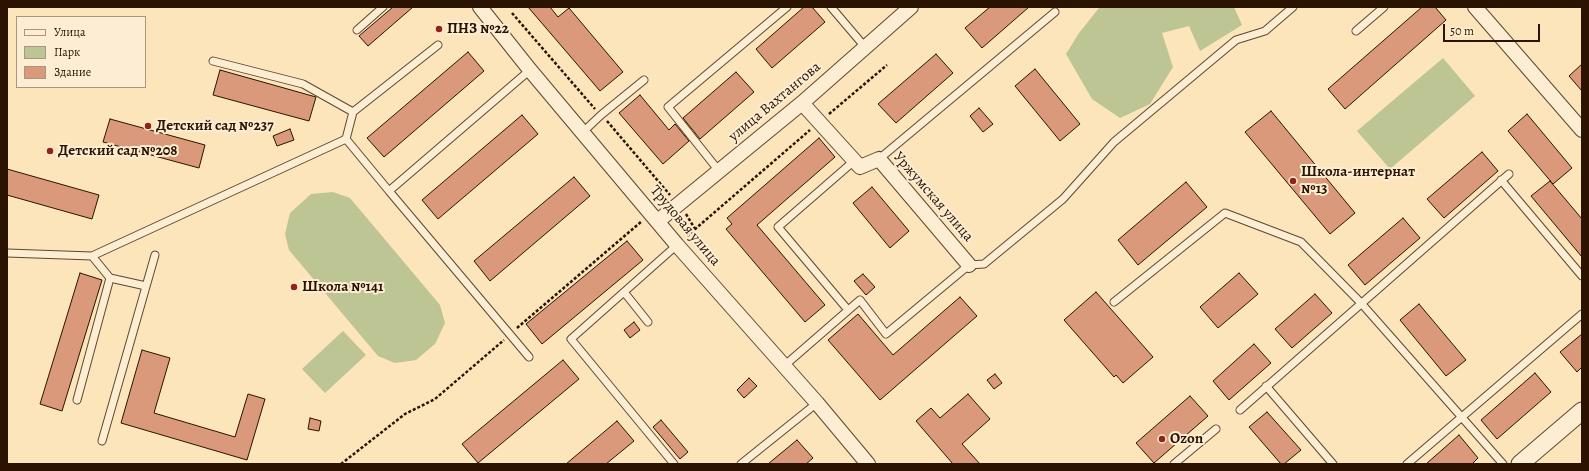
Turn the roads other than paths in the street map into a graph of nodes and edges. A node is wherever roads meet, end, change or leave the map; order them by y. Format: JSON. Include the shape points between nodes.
{"nodes":[{"id":1,"x":383,"y":7,"type":"edge"},
{"id":2,"x":480,"y":7,"type":"edge"},
{"id":3,"x":788,"y":7,"type":"edge"},
{"id":4,"x":831,"y":7,"type":"edge"},
{"id":5,"x":911,"y":7,"type":"edge"},
{"id":6,"x":1293,"y":7,"type":"edge"},
{"id":7,"x":1384,"y":7,"type":"edge"},
{"id":8,"x":1475,"y":7,"type":"edge"},
{"id":9,"x":1055,"y":12,"type":"dead end"},
{"id":10,"x":357,"y":30,"type":"dead end"},
{"id":11,"x":1356,"y":31,"type":"dead end"},
{"id":12,"x":438,"y":45,"type":"dead end"},
{"id":13,"x":865,"y":47,"type":"junction"},
{"id":14,"x":214,"y":61,"type":"dead end"},
{"id":15,"x":530,"y":70,"type":"junction"},
{"id":16,"x":644,"y":80,"type":"dead end"},
{"id":17,"x":802,"y":102,"type":"junction"},
{"id":18,"x":352,"y":112,"type":"junction"},
{"id":19,"x":1582,"y":130,"type":"edge"},
{"id":20,"x":583,"y":132,"type":"junction"},
{"id":21,"x":346,"y":139,"type":"junction"},
{"id":22,"x":879,"y":159,"type":"junction"},
{"id":23,"x":854,"y":161,"type":"junction"},
{"id":24,"x":719,"y":171,"type":"junction"},
{"id":25,"x":1508,"y":174,"type":"dead end"},
{"id":26,"x":1501,"y":180,"type":"junction"},
{"id":27,"x":389,"y":191,"type":"junction"},
{"id":28,"x":655,"y":217,"type":"junction"},
{"id":29,"x":678,"y":245,"type":"junction"},
{"id":30,"x":7,"y":253,"type":"edge"},
{"id":31,"x":155,"y":255,"type":"dead end"},
{"id":32,"x":92,"y":256,"type":"junction"},
{"id":33,"x":969,"y":264,"type":"junction"},
{"id":34,"x":1582,"y":276,"type":"edge"},
{"id":35,"x":110,"y":278,"type":"junction"},
{"id":36,"x":146,"y":286,"type":"junction"},
{"id":37,"x":624,"y":292,"type":"junction"},
{"id":38,"x":1114,"y":302,"type":"dead end"},
{"id":39,"x":1361,"y":303,"type":"junction"},
{"id":40,"x":848,"y":310,"type":"junction"},
{"id":41,"x":1582,"y":314,"type":"edge"},
{"id":42,"x":648,"y":322,"type":"dead end"},
{"id":43,"x":529,"y":357,"type":"dead end"},
{"id":44,"x":784,"y":366,"type":"junction"},
{"id":45,"x":1266,"y":386,"type":"junction"},
{"id":46,"x":78,"y":400,"type":"dead end"},
{"id":47,"x":817,"y":403,"type":"junction"},
{"id":48,"x":1240,"y":410,"type":"dead end"},
{"id":49,"x":1582,"y":412,"type":"edge"},
{"id":50,"x":1462,"y":418,"type":"junction"},
{"id":51,"x":1216,"y":429,"type":"dead end"},
{"id":52,"x":102,"y":441,"type":"dead end"},
{"id":53,"x":672,"y":463,"type":"edge"},
{"id":54,"x":741,"y":464,"type":"edge"},
{"id":55,"x":868,"y":464,"type":"edge"},
{"id":56,"x":1174,"y":464,"type":"edge"},
{"id":57,"x":1333,"y":464,"type":"edge"},
{"id":58,"x":1407,"y":464,"type":"edge"},
{"id":59,"x":1503,"y":464,"type":"edge"},
{"id":60,"x":1520,"y":464,"type":"edge"}],
"edges":[{"from":1,"to":10,"type":"lane"},
{"from":2,"to":15,"type":"street","name":"Трудовая улица"},
{"from":3,"to":24,"type":"lane","via":[[668,107]]},
{"from":4,"to":13,"type":"lane"},
{"from":5,"to":13,"type":"street","name":"улица Вахтангова"},
{"from":6,"to":33,"type":"lane","via":[[1266,31],[1236,40],[1114,142],[1063,199],[984,264]]},
{"from":7,"to":11,"type":"lane"},
{"from":8,"to":19,"type":"street"},
{"from":9,"to":22,"type":"lane"},
{"from":12,"to":18,"type":"lane"},
{"from":13,"to":17,"type":"street","name":"улица Вахтангова"},
{"from":14,"to":18,"type":"lane","via":[[303,84]]},
{"from":15,"to":20,"type":"street","name":"Трудовая улица"},
{"from":15,"to":27,"type":"lane"},
{"from":16,"to":20,"type":"lane"},
{"from":17,"to":23,"type":"street"},
{"from":17,"to":24,"type":"street","name":"улица Вахтангова"},
{"from":18,"to":21,"type":"lane"},
{"from":20,"to":28,"type":"street","name":"Трудовая улица"},
{"from":21,"to":27,"type":"lane"},
{"from":21,"to":32,"type":"lane"},
{"from":22,"to":23,"type":"street","name":"Уржумская улица","via":[[860,167]]},
{"from":22,"to":33,"type":"street","name":"Уржумская улица"},
{"from":23,"to":40,"type":"lane","via":[[778,227]]},
{"from":24,"to":28,"type":"street","name":"улица Вахтангова"},
{"from":25,"to":26,"type":"lane"},
{"from":26,"to":34,"type":"lane"},
{"from":26,"to":39,"type":"lane"},
{"from":27,"to":43,"type":"lane"},
{"from":28,"to":29,"type":"street","name":"Трудовая улица"},
{"from":29,"to":37,"type":"lane"},
{"from":29,"to":44,"type":"street","name":"Трудовая улица"},
{"from":30,"to":32,"type":"lane"},
{"from":31,"to":36,"type":"lane"},
{"from":32,"to":35,"type":"lane"},
{"from":33,"to":40,"type":"lane","via":[[886,334],[860,300]]},
{"from":35,"to":36,"type":"lane"},
{"from":35,"to":46,"type":"lane"},
{"from":36,"to":52,"type":"lane"},
{"from":37,"to":42,"type":"lane"},
{"from":37,"to":53,"type":"lane","via":[[571,339]]},
{"from":38,"to":39,"type":"lane","via":[[1225,213],[1301,242]]},
{"from":39,"to":45,"type":"lane"},
{"from":39,"to":50,"type":"lane"},
{"from":40,"to":44,"type":"lane"},
{"from":41,"to":50,"type":"lane"},
{"from":44,"to":47,"type":"street","name":"Трудовая улица"},
{"from":45,"to":48,"type":"lane"},
{"from":45,"to":57,"type":"lane"},
{"from":47,"to":54,"type":"lane"},
{"from":47,"to":55,"type":"street","name":"Трудовая улица"},
{"from":49,"to":60,"type":"street"},
{"from":50,"to":58,"type":"lane"},
{"from":50,"to":59,"type":"lane"},
{"from":51,"to":56,"type":"lane"}]}
